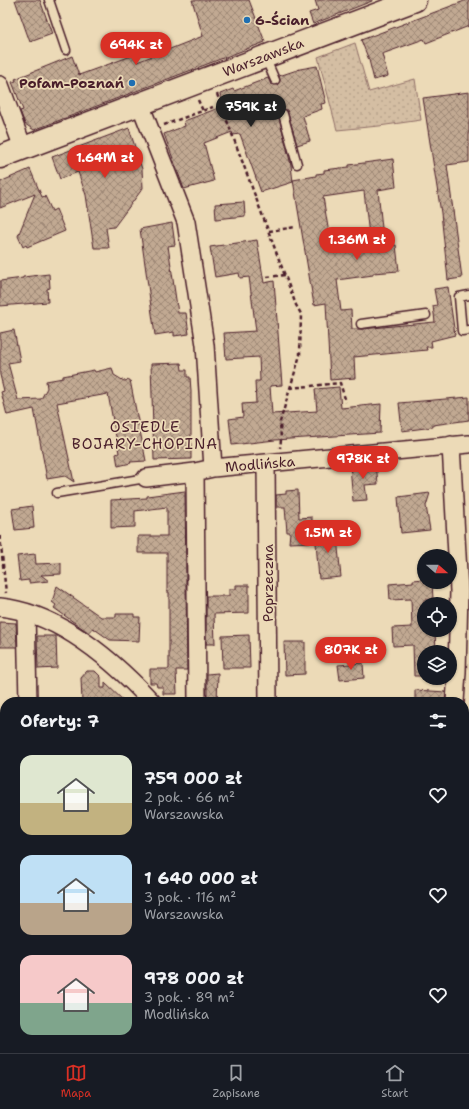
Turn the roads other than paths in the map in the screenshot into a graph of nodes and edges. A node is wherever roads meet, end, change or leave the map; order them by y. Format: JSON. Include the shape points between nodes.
{"nodes":[{"id":1,"x":48,"y":0,"type":"edge"},
{"id":2,"x":415,"y":0,"type":"edge"},
{"id":3,"x":66,"y":50,"type":"dead end"},
{"id":4,"x":265,"y":57,"type":"junction"},
{"id":5,"x":275,"y":80,"type":"dead end"},
{"id":6,"x":0,"y":85,"type":"edge"},
{"id":7,"x":140,"y":104,"type":"junction"},
{"id":8,"x":283,"y":114,"type":"dead end"},
{"id":9,"x":23,"y":148,"type":"junction"},
{"id":10,"x":0,"y":157,"type":"edge"},
{"id":11,"x":297,"y":164,"type":"dead end"},
{"id":12,"x":469,"y":296,"type":"edge"},
{"id":13,"x":426,"y":316,"type":"dead end"},
{"id":14,"x":361,"y":324,"type":"dead end"},
{"id":15,"x":469,"y":330,"type":"edge"},
{"id":16,"x":469,"y":444,"type":"edge"},
{"id":17,"x":451,"y":446,"type":"junction"},
{"id":18,"x":266,"y":464,"type":"junction"},
{"id":19,"x":213,"y":468,"type":"junction"},
{"id":20,"x":195,"y":472,"type":"junction"},
{"id":21,"x":146,"y":478,"type":"joint"},
{"id":22,"x":57,"y":492,"type":"dead end"},
{"id":23,"x":3,"y":602,"type":"edge"},
{"id":24,"x":26,"y":613,"type":"junction"},
{"id":25,"x":28,"y":697,"type":"edge"},
{"id":26,"x":147,"y":697,"type":"edge"},
{"id":27,"x":197,"y":697,"type":"edge"},
{"id":28,"x":268,"y":697,"type":"edge"},
{"id":29,"x":455,"y":697,"type":"edge"}],
"edges":[{"from":1,"to":3,"type":"lane"},
{"from":2,"to":4,"type":"street","name":"Warszawska"},
{"from":4,"to":5,"type":"lane"},
{"from":4,"to":7,"type":"street","name":"Warszawska"},
{"from":6,"to":9,"type":"street"},
{"from":7,"to":9,"type":"street","name":"Warszawska"},
{"from":7,"to":19,"type":"street","via":[[186,222],[205,345]]},
{"from":8,"to":11,"type":"lane"},
{"from":9,"to":10,"type":"street","name":"Warszawska"},
{"from":12,"to":15,"type":"lane","via":[[459,297],[462,331]]},
{"from":13,"to":14,"type":"lane"},
{"from":16,"to":17,"type":"street","name":"Modlińska"},
{"from":17,"to":18,"type":"street","name":"Modlińska"},
{"from":17,"to":29,"type":"street","via":[[459,591]]},
{"from":18,"to":19,"type":"street","name":"Modlińska"},
{"from":18,"to":28,"type":"street","name":"Poprzeczna"},
{"from":19,"to":20,"type":"street","name":"Modlińska"},
{"from":20,"to":21,"type":"street","name":"Modlińska"},
{"from":20,"to":27,"type":"street"},
{"from":21,"to":22,"type":"lane"},
{"from":23,"to":24,"type":"street"},
{"from":24,"to":25,"type":"street"},
{"from":24,"to":26,"type":"street","via":[[61,627],[82,640],[122,672]]}]}
